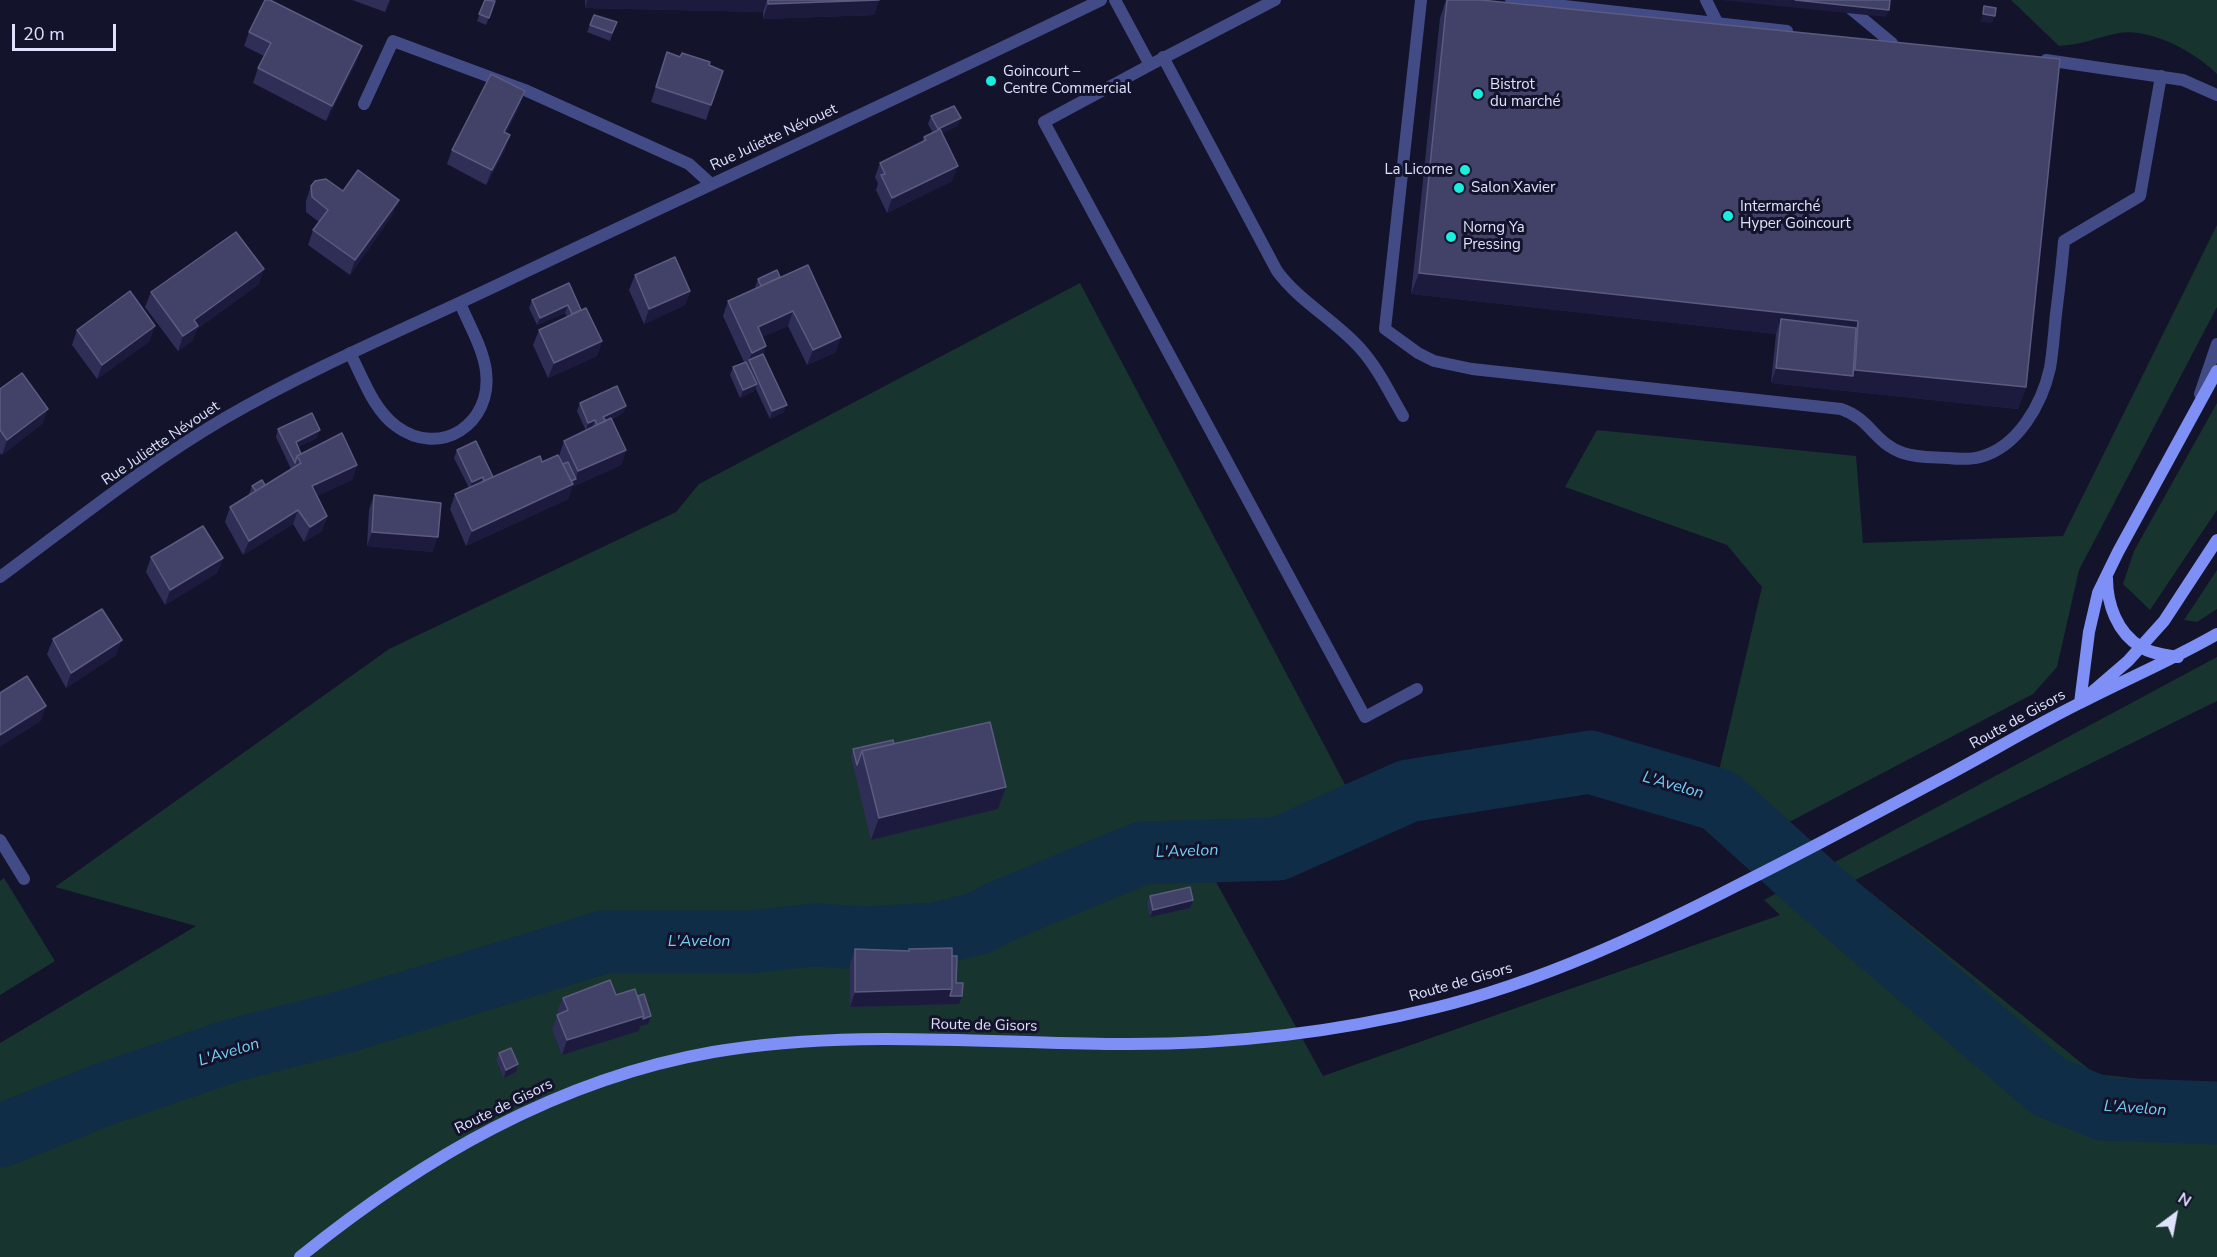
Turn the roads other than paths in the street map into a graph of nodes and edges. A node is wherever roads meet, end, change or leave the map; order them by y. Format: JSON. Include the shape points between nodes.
{"nodes":[{"id":1,"x":1101,"y":0,"type":"edge"},
{"id":2,"x":1115,"y":0,"type":"edge"},
{"id":3,"x":1275,"y":0,"type":"edge"},
{"id":4,"x":1421,"y":0,"type":"edge"},
{"id":5,"x":1513,"y":0,"type":"edge"},
{"id":6,"x":1706,"y":0,"type":"edge"},
{"id":7,"x":1840,"y":0,"type":"edge"},
{"id":8,"x":1591,"y":4,"type":"edge"},
{"id":9,"x":1718,"y":24,"type":"junction"},
{"id":10,"x":1799,"y":32,"type":"edge"},
{"id":11,"x":1869,"y":40,"type":"edge"},
{"id":12,"x":1163,"y":57,"type":"junction"},
{"id":13,"x":2031,"y":58,"type":"edge"},
{"id":14,"x":1150,"y":65,"type":"junction"},
{"id":15,"x":2161,"y":76,"type":"junction"},
{"id":16,"x":2217,"y":95,"type":"edge"},
{"id":17,"x":364,"y":104,"type":"dead end"},
{"id":18,"x":711,"y":184,"type":"junction"},
{"id":19,"x":460,"y":303,"type":"junction"},
{"id":20,"x":2217,"y":344,"type":"edge"},
{"id":21,"x":351,"y":353,"type":"junction"},
{"id":22,"x":2217,"y":371,"type":"edge"},
{"id":23,"x":2194,"y":413,"type":"junction"},
{"id":24,"x":1403,"y":416,"type":"dead end"},
{"id":25,"x":2217,"y":540,"type":"edge"},
{"id":26,"x":2107,"y":573,"type":"junction"},
{"id":27,"x":0,"y":578,"type":"edge"},
{"id":28,"x":2217,"y":634,"type":"edge"},
{"id":29,"x":2141,"y":648,"type":"junction"},
{"id":30,"x":2178,"y":657,"type":"junction"},
{"id":31,"x":1417,"y":689,"type":"dead end"},
{"id":32,"x":2080,"y":703,"type":"junction"},
{"id":33,"x":0,"y":840,"type":"edge"},
{"id":34,"x":24,"y":879,"type":"dead end"},
{"id":35,"x":300,"y":1257,"type":"edge"}],
"edges":[{"from":1,"to":18,"type":"street","name":"Rue Juliette Névouet"},
{"from":2,"to":14,"type":"street"},
{"from":3,"to":12,"type":"street"},
{"from":4,"to":15,"type":"street","via":[[1385,330],[1418,353],[1454,366],[1842,408],[1863,419],[1879,440],[1918,457],[1963,459],[1992,452],[2017,432],[2039,401],[2050,366],[2064,241],[2140,196]]},
{"from":5,"to":8,"type":"street"},
{"from":6,"to":9,"type":"street"},
{"from":7,"to":11,"type":"street","via":[[1897,43]]},
{"from":8,"to":9,"type":"street"},
{"from":9,"to":10,"type":"street"},
{"from":12,"to":14,"type":"street"},
{"from":12,"to":24,"type":"street","via":[[1277,271],[1294,291],[1368,356]]},
{"from":13,"to":15,"type":"street"},
{"from":14,"to":31,"type":"street","via":[[1044,122],[1365,717]]},
{"from":15,"to":16,"type":"street","via":[[2183,80]]},
{"from":17,"to":18,"type":"street","via":[[393,40],[525,90],[689,164]]},
{"from":18,"to":19,"type":"street","name":"Rue Juliette Névouet"},
{"from":19,"to":21,"type":"street","name":"Rue Juliette Névouet"},
{"from":19,"to":21,"type":"street","via":[[483,356],[486,373],[481,409],[462,430],[434,439],[420,438],[394,425],[375,402]]},
{"from":20,"to":23,"type":"street"},
{"from":21,"to":27,"type":"street","name":"Rue Juliette Névouet","via":[[273,391],[194,438]]},
{"from":22,"to":23,"type":"main road"},
{"from":23,"to":26,"type":"main road"},
{"from":25,"to":29,"type":"main road","via":[[2170,613]]},
{"from":26,"to":29,"type":"main road","via":[[2110,604],[2117,621]]},
{"from":26,"to":32,"type":"main road","via":[[2093,612]]},
{"from":28,"to":30,"type":"main road","name":"Route de Gisors"},
{"from":29,"to":30,"type":"main road"},
{"from":29,"to":32,"type":"main road"},
{"from":30,"to":32,"type":"main road","name":"Route de Gisors"},
{"from":32,"to":35,"type":"main road","name":"Route de Gisors","via":[[1699,906],[1595,954],[1473,998],[1316,1032],[1245,1040],[1163,1044],[814,1040],[741,1047],[674,1061],[578,1089],[484,1131],[389,1190]]},
{"from":33,"to":34,"type":"street"}]}
